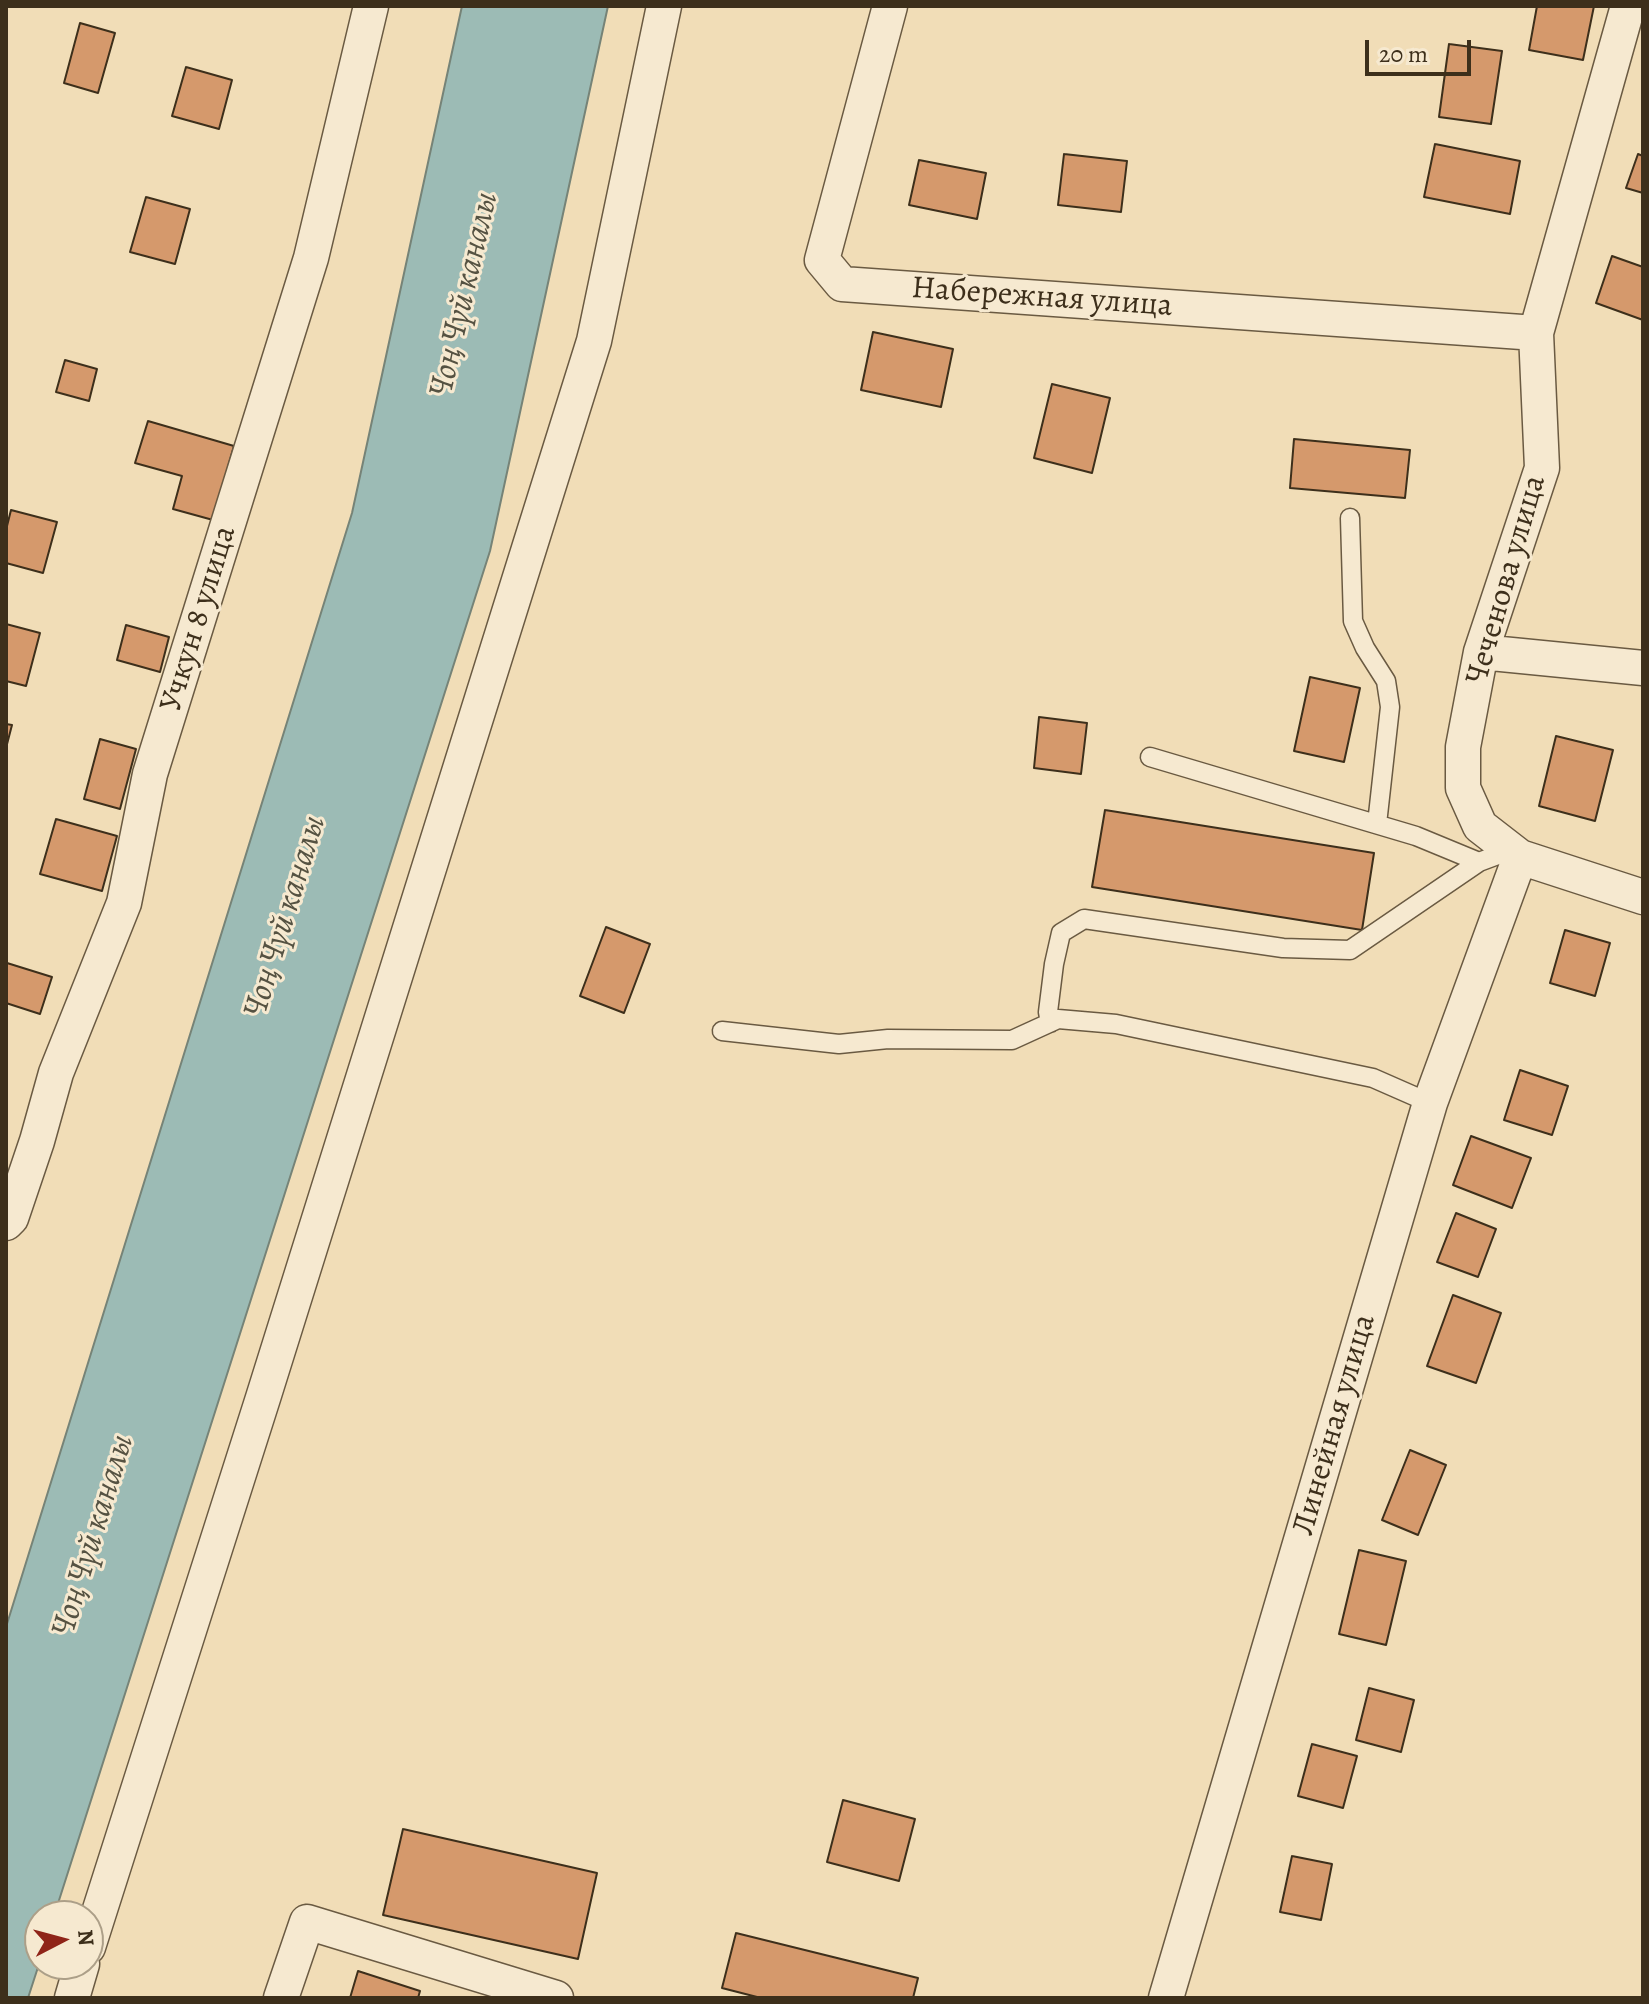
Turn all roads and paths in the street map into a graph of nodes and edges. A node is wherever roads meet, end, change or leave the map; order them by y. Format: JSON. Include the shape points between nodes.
{"nodes":[{"id":1,"x":371,"y":6,"type":"edge"},
{"id":2,"x":664,"y":6,"type":"edge"},
{"id":3,"x":890,"y":6,"type":"edge"},
{"id":4,"x":1628,"y":6,"type":"edge"},
{"id":5,"x":1536,"y":333,"type":"junction"},
{"id":6,"x":1350,"y":518,"type":"dead end"},
{"id":7,"x":1481,"y":652,"type":"junction"},
{"id":8,"x":1643,"y":668,"type":"edge"},
{"id":9,"x":1150,"y":757,"type":"dead end"},
{"id":10,"x":1377,"y":824,"type":"junction"},
{"id":11,"x":1516,"y":853,"type":"junction"},
{"id":12,"x":1479,"y":862,"type":"junction"},
{"id":13,"x":1643,"y":897,"type":"edge"},
{"id":14,"x":1050,"y":1023,"type":"junction"},
{"id":15,"x":722,"y":1031,"type":"dead end"},
{"id":16,"x":1430,"y":1103,"type":"junction"},
{"id":17,"x":6,"y":1223,"type":"edge"},
{"id":18,"x":103,"y":1900,"type":"edge"},
{"id":19,"x":281,"y":1998,"type":"edge"},
{"id":20,"x":556,"y":1998,"type":"edge"},
{"id":21,"x":1166,"y":1998,"type":"edge"}],
"edges":[{"from":1,"to":17,"type":"street","name":"Учкун 8 улица","via":[[311,258],[150,774],[124,903],[56,1073]]},
{"from":2,"to":18,"type":"street","via":[[594,341]]},
{"from":3,"to":5,"type":"street","name":"Набережная улица","via":[[822,260],[842,284]]},
{"from":4,"to":5,"type":"street","name":"Чеченова улица"},
{"from":5,"to":7,"type":"street","name":"Чеченова улица","via":[[1542,468]]},
{"from":6,"to":10,"type":"lane","via":[[1353,621],[1386,681],[1390,707]]},
{"from":7,"to":8,"type":"street"},
{"from":7,"to":11,"type":"street","name":"Чеченова улица","via":[[1463,747],[1463,788],[1480,826]]},
{"from":9,"to":10,"type":"lane"},
{"from":10,"to":12,"type":"lane"},
{"from":11,"to":12,"type":"lane"},
{"from":11,"to":13,"type":"street"},
{"from":11,"to":16,"type":"street","name":"Линейная улица"},
{"from":12,"to":14,"type":"lane","via":[[1350,950],[1283,948],[1084,919],[1061,933]]},
{"from":14,"to":15,"type":"lane","via":[[1012,1040],[839,1044]]},
{"from":14,"to":16,"type":"lane","via":[[1058,1019],[1116,1024],[1328,1068],[1373,1078]]},
{"from":16,"to":21,"type":"street","name":"Линейная улица"},
{"from":19,"to":20,"type":"street","via":[[307,1922]]}]}
